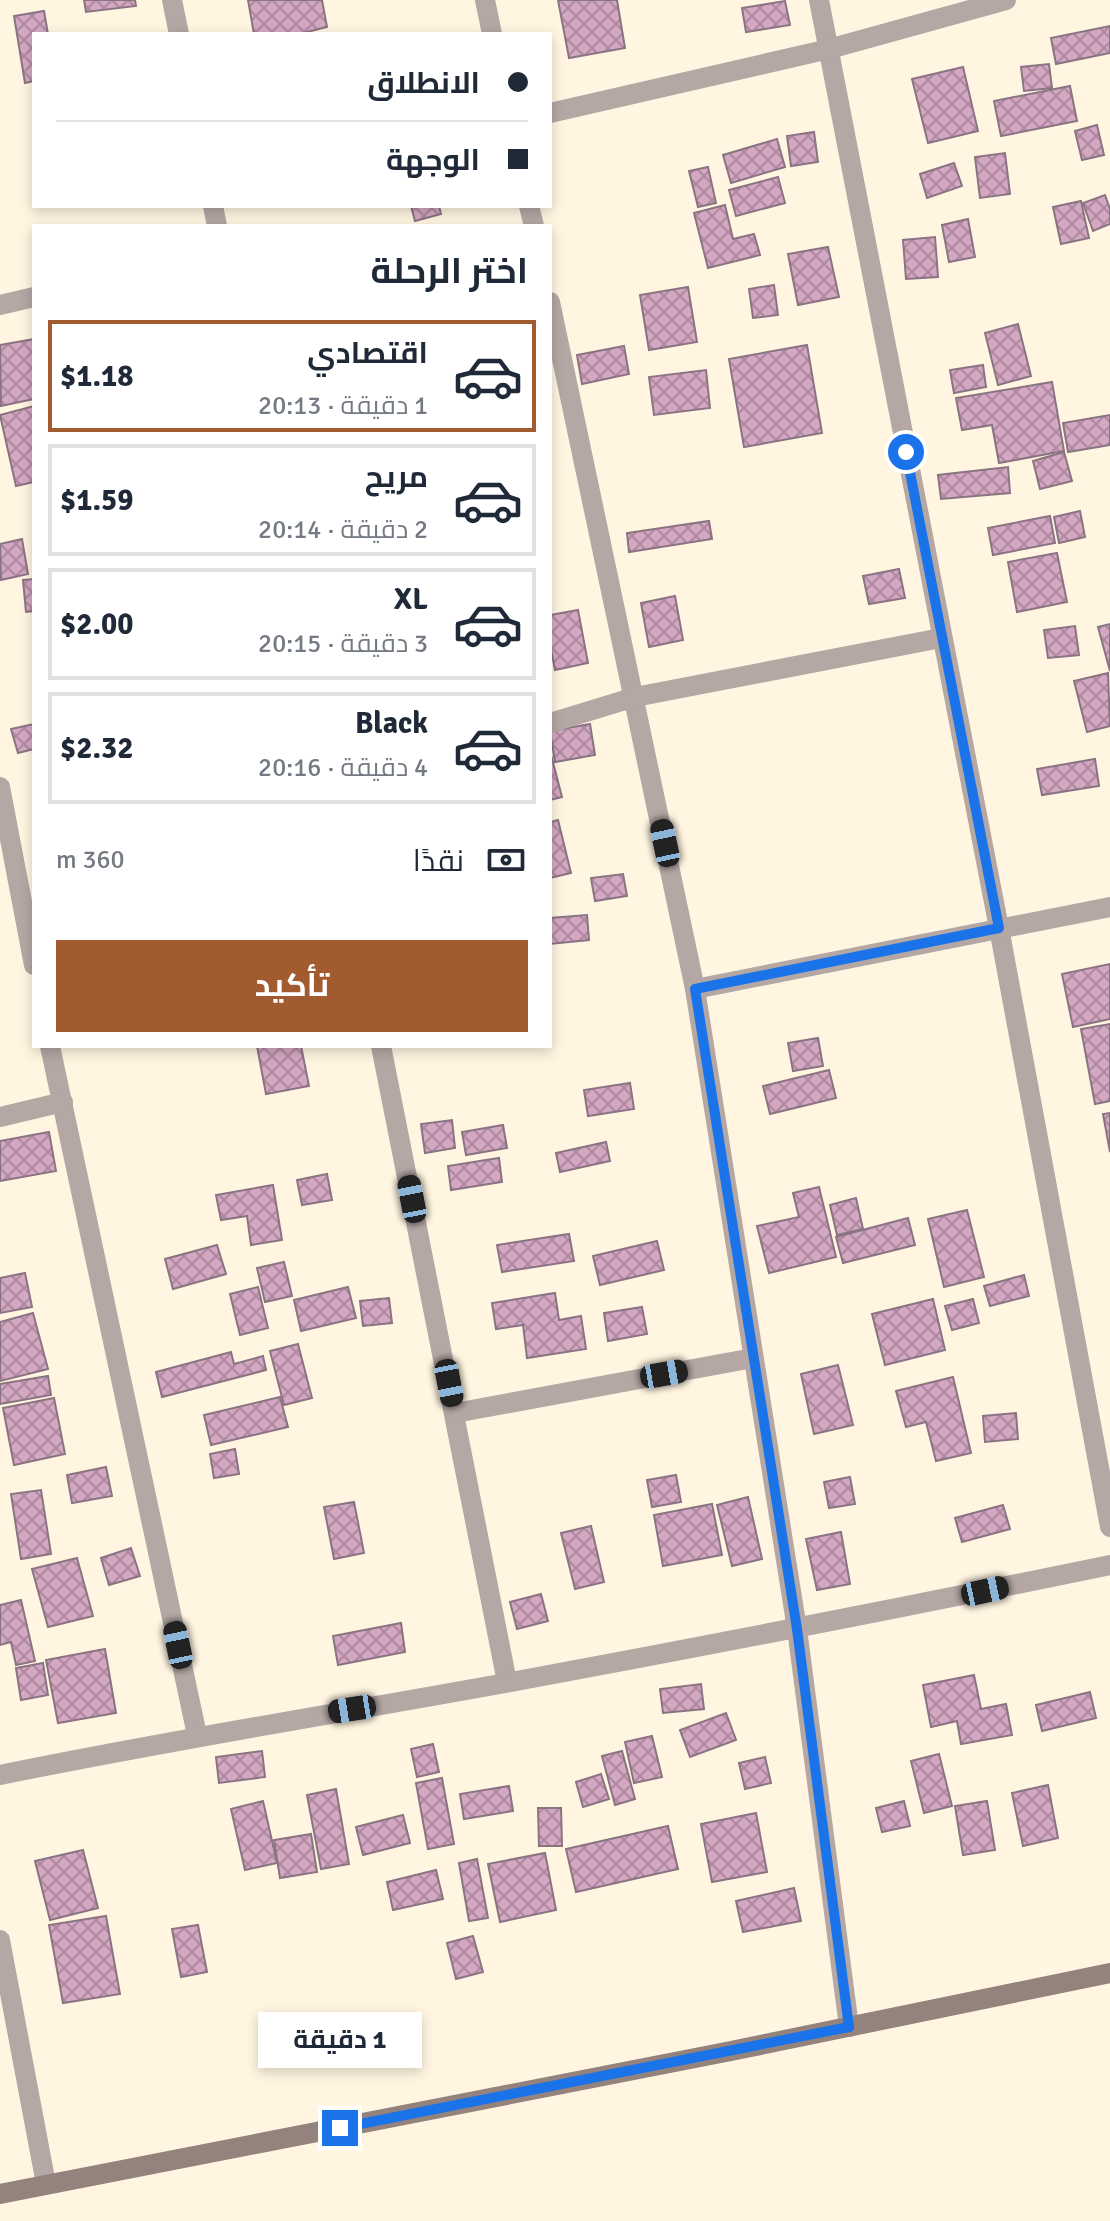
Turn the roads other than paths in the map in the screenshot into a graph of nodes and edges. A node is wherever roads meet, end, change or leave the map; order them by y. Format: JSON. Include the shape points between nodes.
{"nodes":[{"id":1,"x":172,"y":0,"type":"edge"},
{"id":2,"x":485,"y":0,"type":"edge"},
{"id":3,"x":819,"y":0,"type":"edge"},
{"id":4,"x":1006,"y":0,"type":"edge"},
{"id":5,"x":179,"y":32,"type":"edge"},
{"id":6,"x":492,"y":32,"type":"edge"},
{"id":7,"x":829,"y":49,"type":"junction"},
{"id":8,"x":552,"y":113,"type":"edge"},
{"id":9,"x":32,"y":297,"type":"edge"},
{"id":10,"x":0,"y":305,"type":"edge"},
{"id":11,"x":552,"y":311,"type":"edge"},
{"id":12,"x":941,"y":638,"type":"junction"},
{"id":13,"x":635,"y":697,"type":"junction"},
{"id":14,"x":552,"y":722,"type":"edge"},
{"id":15,"x":0,"y":787,"type":"edge"},
{"id":16,"x":24,"y":866,"type":"edge"},
{"id":17,"x":1110,"y":907,"type":"edge"},
{"id":18,"x":999,"y":928,"type":"junction"},
{"id":19,"x":32,"y":945,"type":"edge"},
{"id":20,"x":695,"y":989,"type":"junction"},
{"id":21,"x":50,"y":1048,"type":"edge"},
{"id":22,"x":381,"y":1048,"type":"edge"},
{"id":23,"x":63,"y":1102,"type":"junction"},
{"id":24,"x":0,"y":1117,"type":"edge"},
{"id":25,"x":753,"y":1358,"type":"junction"},
{"id":26,"x":455,"y":1413,"type":"junction"},
{"id":27,"x":1110,"y":1527,"type":"edge"},
{"id":28,"x":1110,"y":1565,"type":"edge"},
{"id":29,"x":797,"y":1629,"type":"junction"},
{"id":30,"x":507,"y":1682,"type":"junction"},
{"id":31,"x":197,"y":1735,"type":"junction"},
{"id":32,"x":0,"y":1775,"type":"edge"},
{"id":33,"x":0,"y":1940,"type":"edge"},
{"id":34,"x":1110,"y":1973,"type":"edge"},
{"id":35,"x":849,"y":2027,"type":"junction"},
{"id":36,"x":46,"y":2184,"type":"junction"},
{"id":37,"x":0,"y":2194,"type":"edge"}],
"edges":[{"from":1,"to":5,"type":"street"},
{"from":2,"to":6,"type":"street"},
{"from":3,"to":7,"type":"street"},
{"from":4,"to":7,"type":"street"},
{"from":7,"to":8,"type":"street"},
{"from":7,"to":12,"type":"street"},
{"from":9,"to":10,"type":"street"},
{"from":11,"to":13,"type":"street"},
{"from":12,"to":13,"type":"street"},
{"from":12,"to":18,"type":"street"},
{"from":13,"to":14,"type":"street"},
{"from":13,"to":20,"type":"street"},
{"from":15,"to":16,"type":"street"},
{"from":16,"to":19,"type":"street"},
{"from":17,"to":18,"type":"street"},
{"from":18,"to":20,"type":"street"},
{"from":18,"to":27,"type":"street"},
{"from":20,"to":25,"type":"street"},
{"from":21,"to":23,"type":"street"},
{"from":22,"to":26,"type":"street"},
{"from":23,"to":24,"type":"street"},
{"from":23,"to":31,"type":"street"},
{"from":25,"to":26,"type":"street"},
{"from":25,"to":29,"type":"street"},
{"from":26,"to":30,"type":"street"},
{"from":28,"to":29,"type":"street"},
{"from":29,"to":30,"type":"street"},
{"from":29,"to":35,"type":"street"},
{"from":30,"to":31,"type":"street"},
{"from":31,"to":32,"type":"street"},
{"from":33,"to":36,"type":"street"},
{"from":34,"to":35,"type":"street"},
{"from":35,"to":36,"type":"street"},
{"from":36,"to":37,"type":"street"}]}
